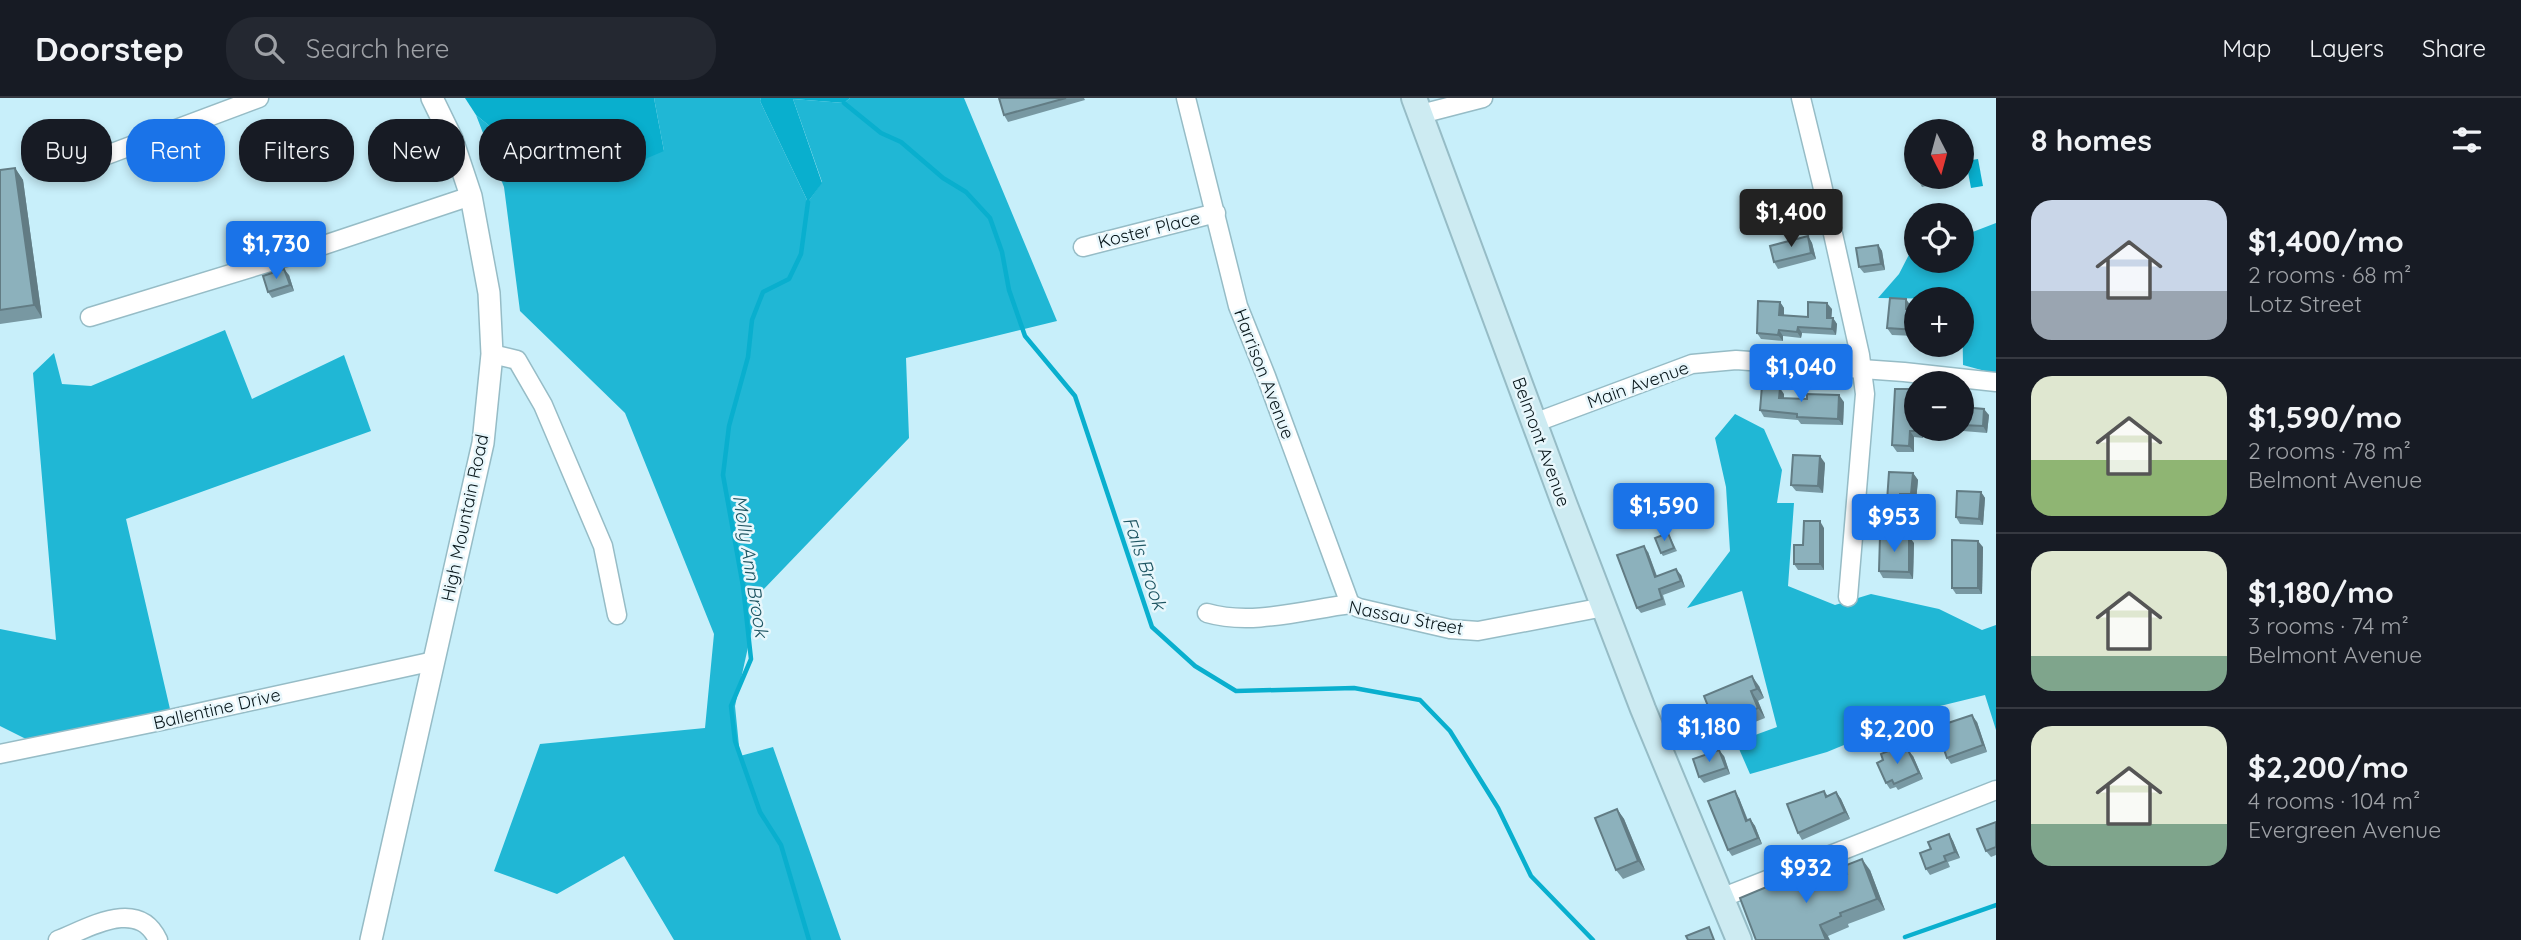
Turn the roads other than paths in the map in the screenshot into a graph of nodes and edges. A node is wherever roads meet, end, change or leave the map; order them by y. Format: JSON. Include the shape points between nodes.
{"nodes":[{"id":1,"x":259,"y":98,"type":"edge"},
{"id":2,"x":432,"y":98,"type":"edge"},
{"id":3,"x":1186,"y":98,"type":"edge"},
{"id":4,"x":1483,"y":98,"type":"edge"},
{"id":5,"x":1801,"y":98,"type":"edge"},
{"id":6,"x":1418,"y":106,"type":"edge"},
{"id":7,"x":112,"y":153,"type":"edge"},
{"id":8,"x":471,"y":196,"type":"junction"},
{"id":9,"x":1216,"y":213,"type":"junction"},
{"id":10,"x":1083,"y":247,"type":"dead end"},
{"id":11,"x":90,"y":317,"type":"dead end"},
{"id":12,"x":492,"y":354,"type":"junction"},
{"id":13,"x":1862,"y":369,"type":"junction"},
{"id":14,"x":1996,"y":382,"type":"edge"},
{"id":15,"x":1534,"y":423,"type":"junction"},
{"id":16,"x":1848,"y":597,"type":"dead end"},
{"id":17,"x":1350,"y":604,"type":"junction"},
{"id":18,"x":1604,"y":607,"type":"junction"},
{"id":19,"x":1207,"y":613,"type":"dead end"},
{"id":20,"x":617,"y":615,"type":"dead end"},
{"id":21,"x":434,"y":661,"type":"junction"},
{"id":22,"x":0,"y":754,"type":"edge"},
{"id":23,"x":1996,"y":790,"type":"edge"},
{"id":24,"x":1721,"y":898,"type":"junction"},
{"id":25,"x":58,"y":940,"type":"edge"},
{"id":26,"x":158,"y":940,"type":"edge"},
{"id":27,"x":371,"y":940,"type":"edge"},
{"id":28,"x":1739,"y":940,"type":"edge"}],
"edges":[{"from":1,"to":7,"type":"street"},
{"from":2,"to":8,"type":"street","name":"High Mountain Road"},
{"from":3,"to":9,"type":"street","name":"Harrison Avenue"},
{"from":4,"to":6,"type":"street"},
{"from":5,"to":13,"type":"street"},
{"from":6,"to":15,"type":"main road","name":"Belmont Avenue"},
{"from":8,"to":11,"type":"street"},
{"from":8,"to":12,"type":"street","name":"High Mountain Road","via":[[489,292]]},
{"from":9,"to":10,"type":"street","name":"Koster Place"},
{"from":9,"to":17,"type":"street","name":"Harrison Avenue","via":[[1245,328]]},
{"from":12,"to":20,"type":"street","via":[[517,360],[543,405],[603,546]]},
{"from":12,"to":21,"type":"street","name":"High Mountain Road","via":[[483,443]]},
{"from":13,"to":14,"type":"street","name":"Main Avenue"},
{"from":13,"to":15,"type":"street","name":"Main Avenue","via":[[1736,360],[1692,363]]},
{"from":13,"to":16,"type":"street","via":[[1865,394]]},
{"from":15,"to":18,"type":"main road","name":"Belmont Avenue"},
{"from":17,"to":18,"type":"street","name":"Nassau Street","via":[[1450,629],[1478,631]]},
{"from":17,"to":19,"type":"street","name":"Nassau Street","via":[[1242,619]]},
{"from":18,"to":24,"type":"main road","name":"Belmont Avenue"},
{"from":21,"to":22,"type":"street","name":"Ballentine Drive"},
{"from":21,"to":27,"type":"street","name":"High Mountain Road"},
{"from":23,"to":24,"type":"street"},
{"from":24,"to":28,"type":"main road","name":"Belmont Avenue"},
{"from":25,"to":26,"type":"street","via":[[128,917],[148,926]]}]}
